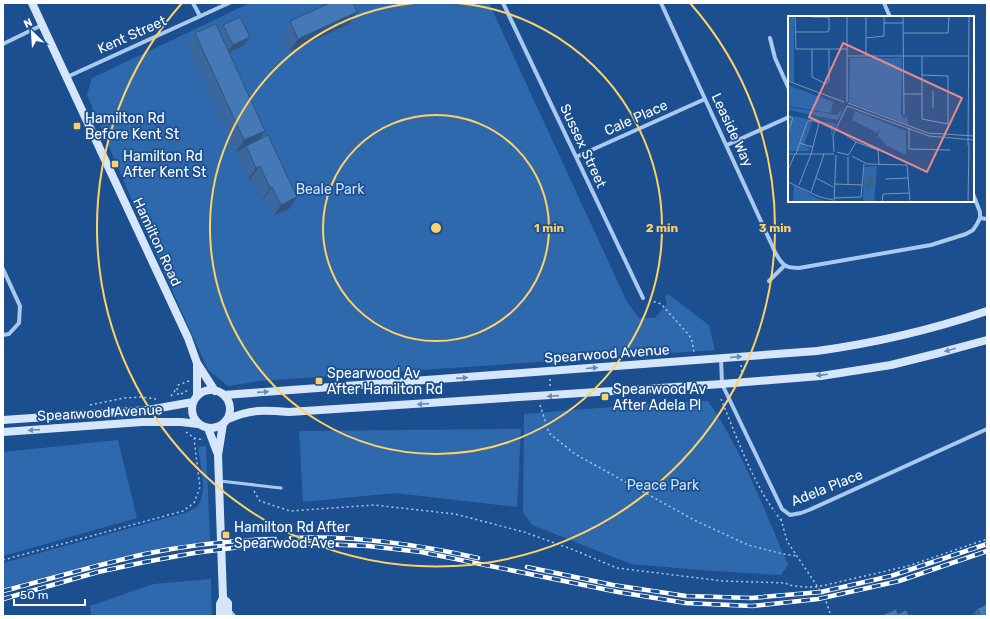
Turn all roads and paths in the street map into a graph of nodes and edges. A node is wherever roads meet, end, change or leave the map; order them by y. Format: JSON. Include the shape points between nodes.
{"nodes":[{"id":1,"x":32,"y":3,"type":"edge"},
{"id":2,"x":193,"y":3,"type":"edge"},
{"id":3,"x":228,"y":3,"type":"edge"},
{"id":4,"x":504,"y":3,"type":"edge"},
{"id":5,"x":661,"y":3,"type":"edge"},
{"id":6,"x":884,"y":3,"type":"edge"},
{"id":7,"x":200,"y":16,"type":"junction"},
{"id":8,"x":890,"y":16,"type":"edge"},
{"id":9,"x":42,"y":25,"type":"junction"},
{"id":10,"x":770,"y":38,"type":"dead end"},
{"id":11,"x":3,"y":44,"type":"edge"},
{"id":12,"x":67,"y":77,"type":"junction"},
{"id":13,"x":788,"y":87,"type":"edge"},
{"id":14,"x":705,"y":99,"type":"junction"},
{"id":15,"x":788,"y":117,"type":"edge"},
{"id":16,"x":727,"y":146,"type":"junction"},
{"id":17,"x":576,"y":157,"type":"junction"},
{"id":18,"x":974,"y":197,"type":"edge"},
{"id":19,"x":980,"y":218,"type":"junction"},
{"id":20,"x":987,"y":219,"type":"edge"},
{"id":21,"x":784,"y":266,"type":"junction"},
{"id":22,"x":3,"y":269,"type":"edge"},
{"id":23,"x":769,"y":281,"type":"dead end"},
{"id":24,"x":643,"y":298,"type":"joint"},
{"id":25,"x":987,"y":311,"type":"edge"},
{"id":26,"x":3,"y":335,"type":"edge"},
{"id":27,"x":987,"y":340,"type":"edge"},
{"id":28,"x":740,"y":357,"type":"junction"},
{"id":29,"x":721,"y":358,"type":"junction"},
{"id":30,"x":695,"y":360,"type":"junction"},
{"id":31,"x":197,"y":363,"type":"junction"},
{"id":32,"x":549,"y":372,"type":"junction"},
{"id":33,"x":744,"y":382,"type":"junction"},
{"id":34,"x":722,"y":384,"type":"junction"},
{"id":35,"x":177,"y":388,"type":"dead end"},
{"id":36,"x":190,"y":388,"type":"dead end"},
{"id":37,"x":215,"y":390,"type":"junction"},
{"id":38,"x":224,"y":395,"type":"junction"},
{"id":39,"x":551,"y":396,"type":"junction"},
{"id":40,"x":169,"y":398,"type":"dead end"},
{"id":41,"x":161,"y":399,"type":"dead end"},
{"id":42,"x":195,"y":399,"type":"junction"},
{"id":43,"x":721,"y":399,"type":"dead end"},
{"id":44,"x":540,"y":404,"type":"dead end"},
{"id":45,"x":179,"y":405,"type":"junction"},
{"id":46,"x":85,"y":406,"type":"dead end"},
{"id":47,"x":3,"y":420,"type":"edge"},
{"id":48,"x":181,"y":422,"type":"junction"},
{"id":49,"x":226,"y":422,"type":"junction"},
{"id":50,"x":198,"y":424,"type":"junction"},
{"id":51,"x":208,"y":428,"type":"junction"},
{"id":52,"x":987,"y":429,"type":"edge"},
{"id":53,"x":3,"y":432,"type":"edge"},
{"id":54,"x":194,"y":438,"type":"junction"},
{"id":55,"x":206,"y":441,"type":"dead end"},
{"id":56,"x":218,"y":455,"type":"junction"},
{"id":57,"x":218,"y":481,"type":"junction"},
{"id":58,"x":250,"y":484,"type":"junction"},
{"id":59,"x":281,"y":488,"type":"dead end"},
{"id":60,"x":785,"y":511,"type":"junction"},
{"id":61,"x":781,"y":520,"type":"junction"},
{"id":62,"x":987,"y":539,"type":"edge"},
{"id":63,"x":798,"y":556,"type":"junction"},
{"id":64,"x":3,"y":560,"type":"edge"},
{"id":65,"x":818,"y":587,"type":"junction"},
{"id":66,"x":223,"y":598,"type":"junction"},
{"id":67,"x":228,"y":612,"type":"edge"},
{"id":68,"x":220,"y":616,"type":"edge"},
{"id":69,"x":234,"y":616,"type":"edge"},
{"id":70,"x":831,"y":616,"type":"edge"}],
"edges":[{"from":1,"to":9,"type":"main road","name":"Hamilton Road"},
{"from":2,"to":7,"type":"street"},
{"from":3,"to":7,"type":"street","name":"Kent Street"},
{"from":4,"to":17,"type":"street","name":"Sussex Street"},
{"from":5,"to":14,"type":"street","name":"Leaside Way"},
{"from":6,"to":8,"type":"street"},
{"from":7,"to":12,"type":"street","name":"Kent Street"},
{"from":9,"to":11,"type":"street"},
{"from":9,"to":12,"type":"main road","name":"Hamilton Road"},
{"from":10,"to":13,"type":"street","via":[[775,58]]},
{"from":12,"to":31,"type":"main road","name":"Hamilton Road","via":[[188,338]]},
{"from":14,"to":16,"type":"street","name":"Leaside Way"},
{"from":14,"to":17,"type":"street","name":"Cale Place"},
{"from":15,"to":16,"type":"street"},
{"from":16,"to":21,"type":"street","name":"Leaside Way","via":[[776,254]]},
{"from":17,"to":24,"type":"street","name":"Sussex Street"},
{"from":18,"to":19,"type":"street"},
{"from":19,"to":20,"type":"street"},
{"from":19,"to":21,"type":"street","via":[[973,230],[966,234],[931,244],[799,268]]},
{"from":21,"to":23,"type":"street"},
{"from":22,"to":26,"type":"street","via":[[20,306],[19,323],[9,334]]},
{"from":24,"to":30,"type":"path","via":[[661,304],[689,335]]},
{"from":25,"to":28,"type":"main road","name":"Spearwood Avenue","via":[[949,324],[869,343],[817,351]]},
{"from":27,"to":33,"type":"main road","one_way":true,"via":[[939,354],[863,370]]},
{"from":29,"to":28,"type":"main road","name":"Spearwood Avenue","one_way":true},
{"from":28,"to":33,"type":"path"},
{"from":29,"to":30,"type":"main road","name":"Spearwood Avenue"},
{"from":29,"to":34,"type":"street","name":"Adela Place"},
{"from":32,"to":30,"type":"main road","name":"Spearwood Avenue","one_way":true},
{"from":31,"to":37,"type":"main road","name":"Hamilton Road"},
{"from":31,"to":42,"type":"main road","name":"Hamilton Road"},
{"from":38,"to":32,"type":"main road","name":"Spearwood Avenue","one_way":true},
{"from":32,"to":39,"type":"path"},
{"from":33,"to":34,"type":"main road"},
{"from":34,"to":39,"type":"main road","one_way":true},
{"from":34,"to":60,"type":"street","name":"Adela Place"},
{"from":35,"to":40,"type":"path"},
{"from":36,"to":45,"type":"path","via":[[178,396]]},
{"from":37,"to":38,"type":"main road"},
{"from":37,"to":42,"type":"main road","via":[[203,392]]},
{"from":38,"to":49,"type":"main road","via":[[231,409]]},
{"from":39,"to":49,"type":"main road","one_way":true,"via":[[289,412],[258,410],[246,412]]},
{"from":41,"to":46,"type":"path","via":[[124,398]]},
{"from":42,"to":45,"type":"main road","name":"Spearwood Avenue"},
{"from":42,"to":50,"type":"main road","via":[[192,414]]},
{"from":43,"to":61,"type":"path","via":[[767,501]]},
{"from":44,"to":63,"type":"path","via":[[549,433],[575,454],[694,520],[748,545]]},
{"from":45,"to":47,"type":"main road","name":"Spearwood Avenue","via":[[148,410]]},
{"from":48,"to":50,"type":"main road","name":"Spearwood Avenue"},
{"from":48,"to":53,"type":"main road","name":"Spearwood Avenue","one_way":true,"via":[[142,422]]},
{"from":48,"to":54,"type":"path","via":[[181,427]]},
{"from":49,"to":51,"type":"main road"},
{"from":49,"to":56,"type":"main road"},
{"from":50,"to":51,"type":"main road"},
{"from":51,"to":56,"type":"main road"},
{"from":52,"to":60,"type":"street","name":"Adela Place","via":[[805,512],[790,515]]},
{"from":54,"to":55,"type":"path"},
{"from":54,"to":64,"type":"path","via":[[200,487],[194,503],[183,511]]},
{"from":56,"to":57,"type":"main road"},
{"from":57,"to":58,"type":"lane"},
{"from":57,"to":66,"type":"main road"},
{"from":58,"to":59,"type":"lane"},
{"from":58,"to":65,"type":"path","via":[[260,501],[290,511],[374,505],[455,514],[524,532],[617,568],[723,581]]},
{"from":60,"to":61,"type":"path"},
{"from":61,"to":63,"type":"path","via":[[787,540]]},
{"from":62,"to":65,"type":"path","via":[[908,566]]},
{"from":63,"to":65,"type":"path"},
{"from":65,"to":70,"type":"path"},
{"from":66,"to":67,"type":"main road","via":[[228,603]]},
{"from":66,"to":68,"type":"main road"},
{"from":67,"to":69,"type":"street"}]}
